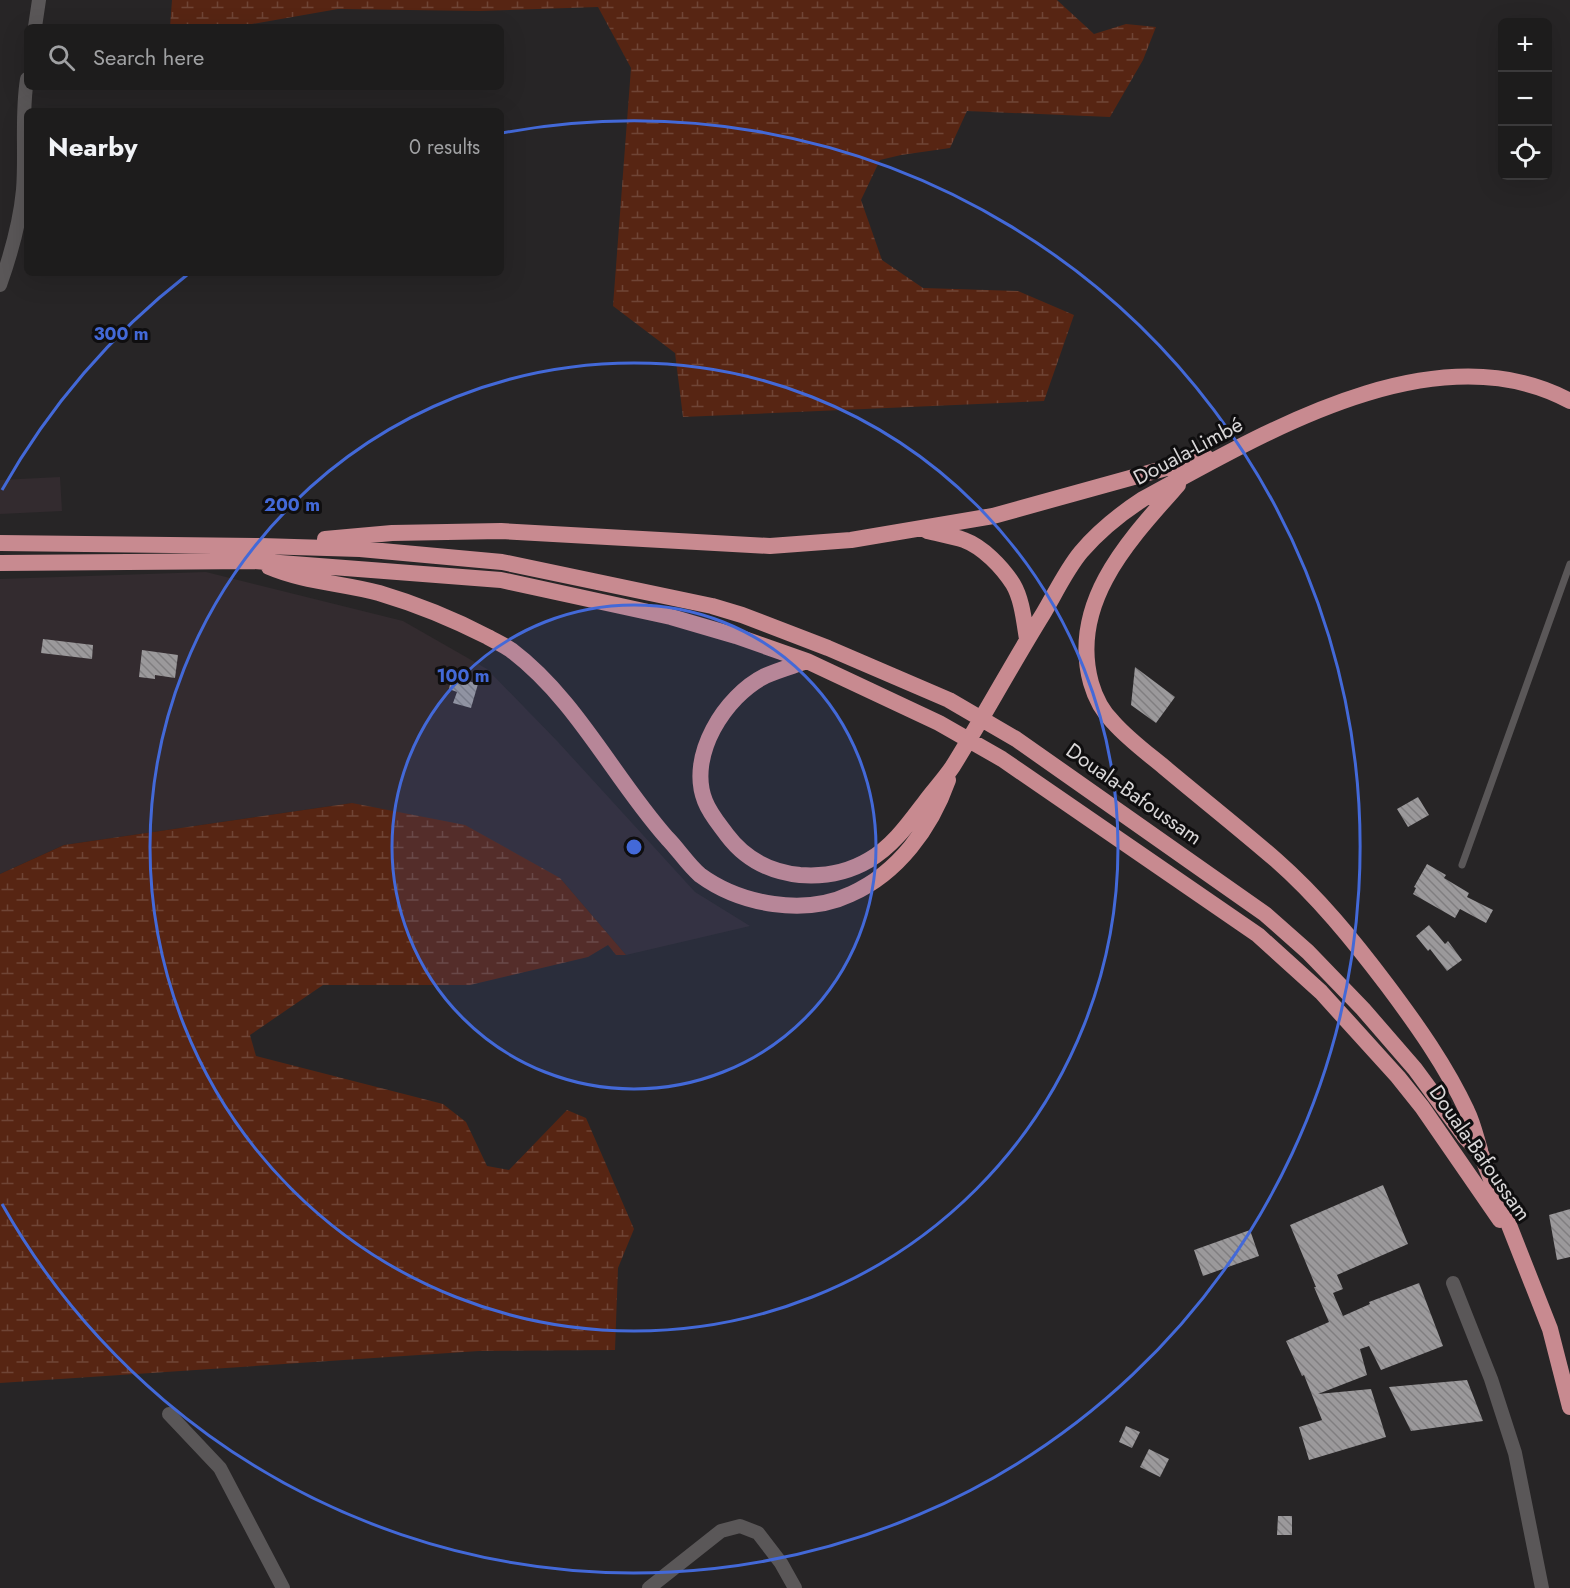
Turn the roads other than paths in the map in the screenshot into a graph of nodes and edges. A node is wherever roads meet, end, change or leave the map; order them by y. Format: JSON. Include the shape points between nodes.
{"nodes":[{"id":1,"x":39,"y":0,"type":"edge"},
{"id":2,"x":35,"y":24,"type":"edge"},
{"id":3,"x":25,"y":90,"type":"edge"},
{"id":4,"x":0,"y":285,"type":"edge"},
{"id":5,"x":1570,"y":401,"type":"edge"},
{"id":6,"x":1242,"y":447,"type":"junction"},
{"id":7,"x":1188,"y":474,"type":"junction"},
{"id":8,"x":922,"y":529,"type":"junction"},
{"id":9,"x":0,"y":543,"type":"edge"},
{"id":10,"x":258,"y":553,"type":"junction"},
{"id":11,"x":0,"y":563,"type":"edge"},
{"id":12,"x":1570,"y":564,"type":"edge"},
{"id":13,"x":1027,"y":639,"type":"junction"},
{"id":14,"x":807,"y":661,"type":"junction"},
{"id":15,"x":952,"y":768,"type":"junction"},
{"id":16,"x":1462,"y":865,"type":"dead end"},
{"id":17,"x":1481,"y":1154,"type":"junction"},
{"id":18,"x":1518,"y":1249,"type":"junction"},
{"id":19,"x":1453,"y":1282,"type":"dead end"},
{"id":20,"x":1570,"y":1407,"type":"edge"},
{"id":21,"x":169,"y":1414,"type":"dead end"},
{"id":22,"x":283,"y":1588,"type":"edge"},
{"id":23,"x":649,"y":1588,"type":"edge"},
{"id":24,"x":795,"y":1588,"type":"edge"},
{"id":25,"x":1542,"y":1588,"type":"edge"}],
"edges":[{"from":1,"to":2,"type":"street"},
{"from":3,"to":4,"type":"street","via":[[23,190],[15,237]]},
{"from":5,"to":6,"type":"highway","name":"Douala-Limbé","via":[[1522,383],[1474,375],[1435,377],[1332,405]]},
{"from":6,"to":7,"type":"highway","name":"Douala-Limbé"},
{"from":6,"to":8,"type":"highway","via":[[993,516]]},
{"from":7,"to":13,"type":"highway","name":"Douala-Limbé","via":[[1125,511],[1080,553]]},
{"from":7,"to":17,"type":"highway","via":[[1115,562],[1090,613],[1087,662],[1103,710],[1277,861],[1347,933],[1419,1028],[1444,1069],[1468,1113]]},
{"from":8,"to":10,"type":"highway","via":[[851,540],[770,546],[501,531],[392,532]]},
{"from":8,"to":13,"type":"highway","via":[[964,540],[994,561],[1013,585]]},
{"from":9,"to":10,"type":"highway"},
{"from":10,"to":11,"type":"highway"},
{"from":10,"to":14,"type":"highway","name":"Douala-Bafoussam","via":[[501,580],[671,617]]},
{"from":10,"to":15,"type":"highway","via":[[279,572],[390,597],[456,620],[510,649],[550,684],[651,820],[699,874],[752,900],[786,905],[824,904],[864,888],[886,873],[928,824]]},
{"from":10,"to":17,"type":"highway","name":"Douala-Bafoussam","via":[[360,549],[502,562],[679,598],[742,615],[949,700],[1016,739],[1290,934],[1415,1069]]},
{"from":12,"to":16,"type":"lane"},
{"from":13,"to":15,"type":"highway","name":"Douala-Limbé"},
{"from":14,"to":15,"type":"highway","via":[[765,676],[746,689],[728,707],[708,738],[701,777],[704,799],[735,846],[761,865],[789,873],[819,876],[848,871],[895,839]]},
{"from":14,"to":18,"type":"highway","name":"Douala-Bafoussam","via":[[939,723],[1002,759],[1258,935],[1348,1020],[1422,1107]]},
{"from":17,"to":18,"type":"highway","name":"Douala-Bafoussam"},
{"from":18,"to":20,"type":"highway","via":[[1550,1329]]},
{"from":19,"to":25,"type":"street","via":[[1515,1453]]},
{"from":21,"to":22,"type":"street","via":[[220,1468]]},
{"from":23,"to":24,"type":"street","via":[[720,1531],[740,1526],[758,1533]]}]}
